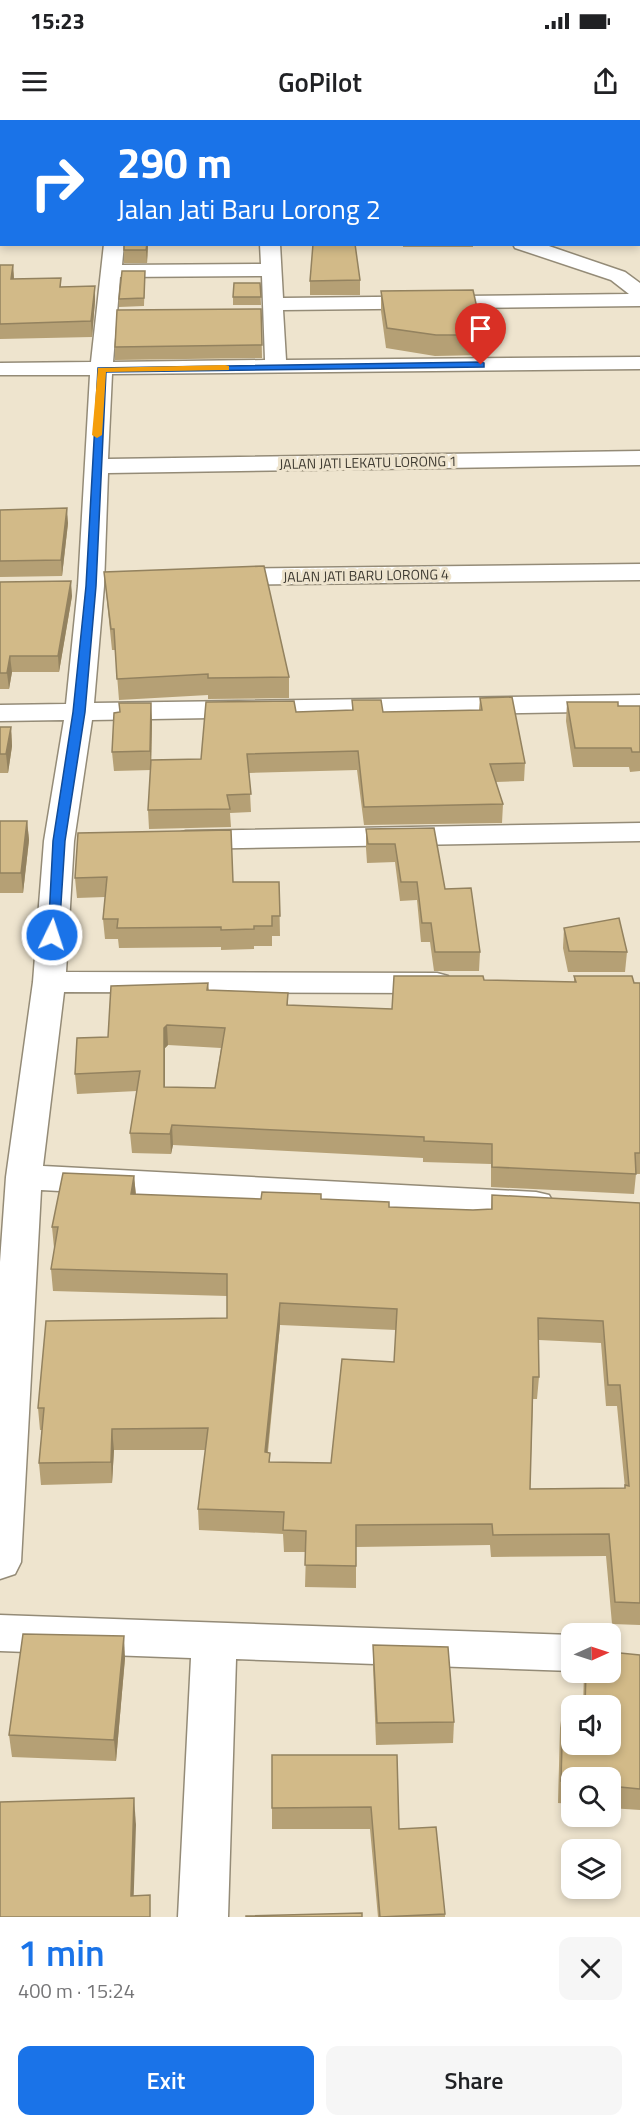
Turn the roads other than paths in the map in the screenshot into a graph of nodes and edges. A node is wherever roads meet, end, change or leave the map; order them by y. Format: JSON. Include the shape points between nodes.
{"nodes":[{"id":1,"x":114,"y":246,"type":"edge"},
{"id":2,"x":270,"y":246,"type":"edge"},
{"id":3,"x":528,"y":246,"type":"edge"},
{"id":4,"x":272,"y":270,"type":"junction"},
{"id":5,"x":112,"y":271,"type":"junction"},
{"id":6,"x":640,"y":293,"type":"edge"},
{"id":7,"x":640,"y":300,"type":"edge"},
{"id":8,"x":273,"y":308,"type":"junction"},
{"id":9,"x":249,"y":313,"type":"edge"},
{"id":10,"x":640,"y":363,"type":"edge"},
{"id":11,"x":276,"y":367,"type":"junction"},
{"id":12,"x":0,"y":369,"type":"edge"},
{"id":13,"x":101,"y":370,"type":"junction"},
{"id":14,"x":640,"y":458,"type":"edge"},
{"id":15,"x":95,"y":466,"type":"junction"},
{"id":16,"x":640,"y":572,"type":"edge"},
{"id":17,"x":196,"y":578,"type":"edge"},
{"id":18,"x":640,"y":703,"type":"edge"},
{"id":19,"x":79,"y":712,"type":"junction"},
{"id":20,"x":0,"y":713,"type":"edge"},
{"id":21,"x":640,"y":832,"type":"edge"},
{"id":22,"x":164,"y":840,"type":"edge"},
{"id":23,"x":49,"y":982,"type":"junction"},
{"id":24,"x":463,"y":983,"type":"edge"},
{"id":25,"x":24,"y":1177,"type":"junction"},
{"id":26,"x":569,"y":1205,"type":"edge"},
{"id":27,"x":0,"y":1562,"type":"edge"},
{"id":28,"x":0,"y":1633,"type":"edge"},
{"id":29,"x":214,"y":1642,"type":"junction"},
{"id":30,"x":561,"y":1653,"type":"edge"},
{"id":31,"x":203,"y":1917,"type":"edge"}],
"edges":[{"from":1,"to":5,"type":"street"},
{"from":2,"to":4,"type":"street"},
{"from":3,"to":6,"type":"street","via":[[618,276]]},
{"from":4,"to":5,"type":"street"},
{"from":4,"to":8,"type":"street"},
{"from":5,"to":13,"type":"street","via":[[120,315]]},
{"from":7,"to":8,"type":"street"},
{"from":8,"to":9,"type":"street"},
{"from":8,"to":11,"type":"street"},
{"from":10,"to":11,"type":"street"},
{"from":11,"to":13,"type":"street"},
{"from":12,"to":13,"type":"street"},
{"from":13,"to":15,"type":"street"},
{"from":14,"to":15,"type":"street","name":"JALAN JATI LEKATU LORONG 1"},
{"from":15,"to":19,"type":"street","via":[[91,583]]},
{"from":16,"to":17,"type":"street","name":"JALAN JATI BARU LORONG 4"},
{"from":18,"to":19,"type":"street"},
{"from":19,"to":20,"type":"street"},
{"from":19,"to":23,"type":"street","via":[[71,841]]},
{"from":21,"to":22,"type":"street"},
{"from":23,"to":24,"type":"street"},
{"from":23,"to":25,"type":"street"},
{"from":25,"to":26,"type":"street"},
{"from":25,"to":27,"type":"street"},
{"from":28,"to":29,"type":"street"},
{"from":29,"to":30,"type":"street"},
{"from":29,"to":31,"type":"street"}]}
